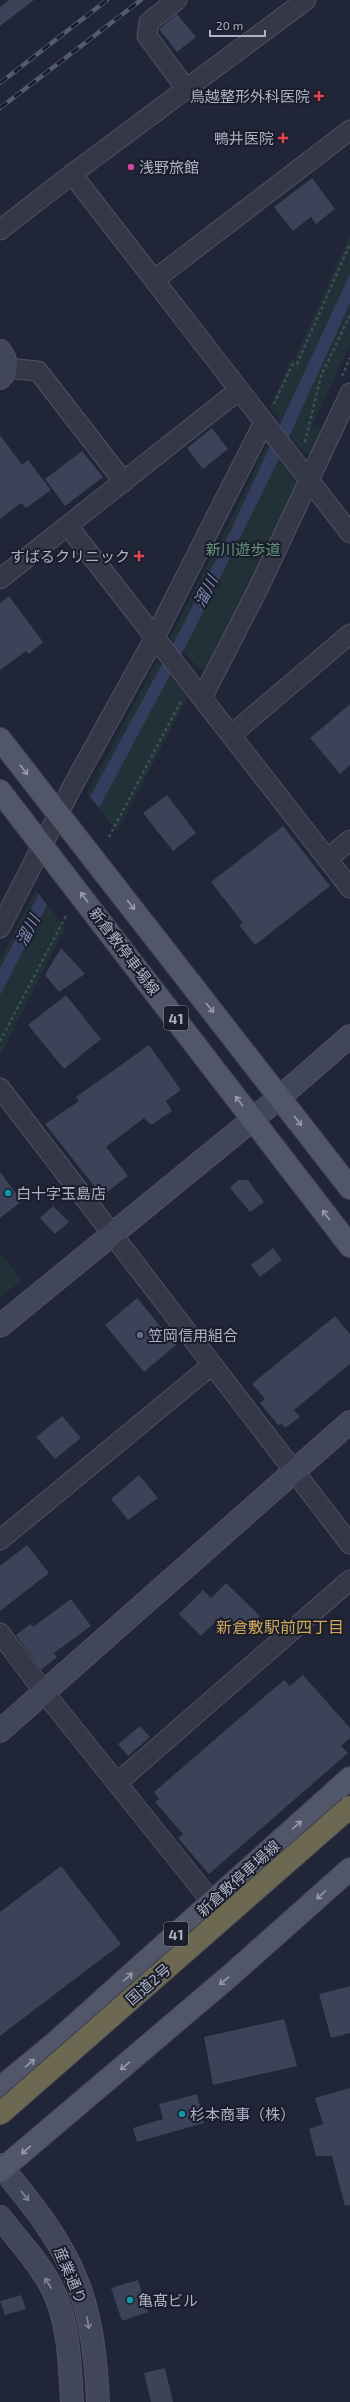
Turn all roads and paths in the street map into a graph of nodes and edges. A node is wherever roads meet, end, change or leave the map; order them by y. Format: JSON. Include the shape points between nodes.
{"nodes":[{"id":1,"x":177,"y":0,"type":"edge"},
{"id":2,"x":306,"y":0,"type":"edge"},
{"id":3,"x":187,"y":90,"type":"junction"},
{"id":4,"x":350,"y":130,"type":"edge"},
{"id":5,"x":72,"y":174,"type":"junction"},
{"id":6,"x":0,"y":230,"type":"edge"},
{"id":7,"x":350,"y":244,"type":"edge"},
{"id":8,"x":154,"y":280,"type":"junction"},
{"id":9,"x":350,"y":315,"type":"edge"},
{"id":10,"x":2,"y":366,"type":"edge"},
{"id":11,"x":239,"y":390,"type":"junction"},
{"id":12,"x":350,"y":393,"type":"edge"},
{"id":13,"x":267,"y":427,"type":"junction"},
{"id":14,"x":299,"y":453,"type":"junction"},
{"id":15,"x":310,"y":481,"type":"junction"},
{"id":16,"x":124,"y":482,"type":"junction"},
{"id":17,"x":68,"y":526,"type":"junction"},
{"id":18,"x":350,"y":533,"type":"edge"},
{"id":19,"x":0,"y":579,"type":"edge"},
{"id":20,"x":350,"y":634,"type":"edge"},
{"id":21,"x":160,"y":643,"type":"junction"},
{"id":22,"x":188,"y":680,"type":"junction"},
{"id":23,"x":202,"y":698,"type":"junction"},
{"id":24,"x":231,"y":734,"type":"junction"},
{"id":25,"x":0,"y":739,"type":"edge"},
{"id":26,"x":0,"y":791,"type":"edge"},
{"id":27,"x":58,"y":813,"type":"junction"},
{"id":28,"x":109,"y":837,"type":"dead end"},
{"id":29,"x":350,"y":840,"type":"edge"},
{"id":30,"x":42,"y":846,"type":"junction"},
{"id":31,"x":328,"y":859,"type":"junction"},
{"id":32,"x":350,"y":888,"type":"edge"},
{"id":33,"x":67,"y":914,"type":"dead end"},
{"id":34,"x":0,"y":928,"type":"edge"},
{"id":35,"x":350,"y":1036,"type":"edge"},
{"id":36,"x":0,"y":1041,"type":"edge"},
{"id":37,"x":0,"y":1088,"type":"edge"},
{"id":38,"x":280,"y":1097,"type":"junction"},
{"id":39,"x":253,"y":1119,"type":"junction"},
{"id":40,"x":350,"y":1188,"type":"edge"},
{"id":41,"x":111,"y":1234,"type":"junction"},
{"id":42,"x":350,"y":1246,"type":"edge"},
{"id":43,"x":0,"y":1326,"type":"edge"},
{"id":44,"x":212,"y":1365,"type":"junction"},
{"id":45,"x":350,"y":1422,"type":"edge"},
{"id":46,"x":293,"y":1470,"type":"junction"},
{"id":47,"x":0,"y":1540,"type":"edge"},
{"id":48,"x":350,"y":1544,"type":"edge"},
{"id":49,"x":350,"y":1580,"type":"edge"},
{"id":50,"x":0,"y":1633,"type":"edge"},
{"id":51,"x":44,"y":1692,"type":"junction"},
{"id":52,"x":0,"y":1730,"type":"edge"},
{"id":53,"x":350,"y":1778,"type":"edge"},
{"id":54,"x":118,"y":1782,"type":"junction"},
{"id":55,"x":350,"y":1807,"type":"edge"},
{"id":56,"x":350,"y":1869,"type":"edge"},
{"id":57,"x":212,"y":1902,"type":"junction"},
{"id":58,"x":0,"y":2088,"type":"edge"},
{"id":59,"x":0,"y":2114,"type":"edge"},
{"id":60,"x":1,"y":2169,"type":"edge"},
{"id":61,"x":0,"y":2217,"type":"edge"},
{"id":62,"x":72,"y":2402,"type":"edge"},
{"id":63,"x":98,"y":2402,"type":"edge"}],
"edges":[{"from":1,"to":3,"type":"street","via":[[149,22],[147,36]]},
{"from":2,"to":3,"type":"street"},
{"from":3,"to":5,"type":"street"},
{"from":4,"to":8,"type":"street"},
{"from":5,"to":6,"type":"street"},
{"from":5,"to":8,"type":"street"},
{"from":7,"to":13,"type":"path","via":[[297,364],[292,365]]},
{"from":8,"to":11,"type":"street"},
{"from":9,"to":14,"type":"path","via":[[322,376]]},
{"from":10,"to":16,"type":"street","via":[[38,372]]},
{"from":11,"to":13,"type":"street"},
{"from":11,"to":16,"type":"street"},
{"from":12,"to":15,"type":"street"},
{"from":13,"to":14,"type":"street"},
{"from":13,"to":21,"type":"street"},
{"from":14,"to":15,"type":"street"},
{"from":15,"to":18,"type":"street"},
{"from":15,"to":23,"type":"street"},
{"from":16,"to":17,"type":"street"},
{"from":17,"to":19,"type":"street"},
{"from":17,"to":21,"type":"street"},
{"from":20,"to":24,"type":"street"},
{"from":21,"to":22,"type":"street"},
{"from":21,"to":27,"type":"street"},
{"from":22,"to":23,"type":"street"},
{"from":22,"to":28,"type":"path"},
{"from":23,"to":24,"type":"street"},
{"from":24,"to":31,"type":"street"},
{"from":25,"to":27,"type":"main road","number":"41","one_way":true},
{"from":26,"to":30,"type":"main road","name":"新倉敷停車場線","number":"41"},
{"from":27,"to":30,"type":"street"},
{"from":27,"to":38,"type":"main road","number":"41","one_way":true},
{"from":29,"to":31,"type":"street"},
{"from":30,"to":34,"type":"street"},
{"from":39,"to":30,"type":"main road","name":"新倉敷停車場線","number":"41","one_way":true},
{"from":31,"to":32,"type":"street"},
{"from":33,"to":36,"type":"path"},
{"from":35,"to":38,"type":"street"},
{"from":37,"to":41,"type":"street"},
{"from":38,"to":39,"type":"street"},
{"from":38,"to":40,"type":"main road","number":"41","one_way":true},
{"from":39,"to":41,"type":"street"},
{"from":42,"to":39,"type":"main road","name":"新倉敷停車場線","number":"41","one_way":true},
{"from":41,"to":43,"type":"street"},
{"from":41,"to":44,"type":"street"},
{"from":44,"to":46,"type":"street"},
{"from":44,"to":47,"type":"street"},
{"from":45,"to":46,"type":"street"},
{"from":46,"to":48,"type":"street"},
{"from":46,"to":51,"type":"street"},
{"from":49,"to":54,"type":"street"},
{"from":50,"to":51,"type":"street"},
{"from":51,"to":52,"type":"street"},
{"from":51,"to":54,"type":"street"},
{"from":57,"to":53,"type":"main road","name":"新倉敷停車場線","number":"41","one_way":true},
{"from":54,"to":57,"type":"street"},
{"from":55,"to":59,"type":"highway","name":"国道2号","bridge":true},
{"from":56,"to":60,"type":"main road","one_way":true,"via":[[232,1974]]},
{"from":58,"to":57,"type":"main road","name":"新倉敷停車場線","number":"41","one_way":true,"via":[[56,2042]]},
{"from":60,"to":63,"type":"street","name":"産業通り","one_way":true,"via":[[51,2231],[76,2279],[86,2308]]},
{"from":62,"to":61,"type":"street","name":"産業通り","one_way":true,"via":[[67,2341],[50,2285]]}]}
